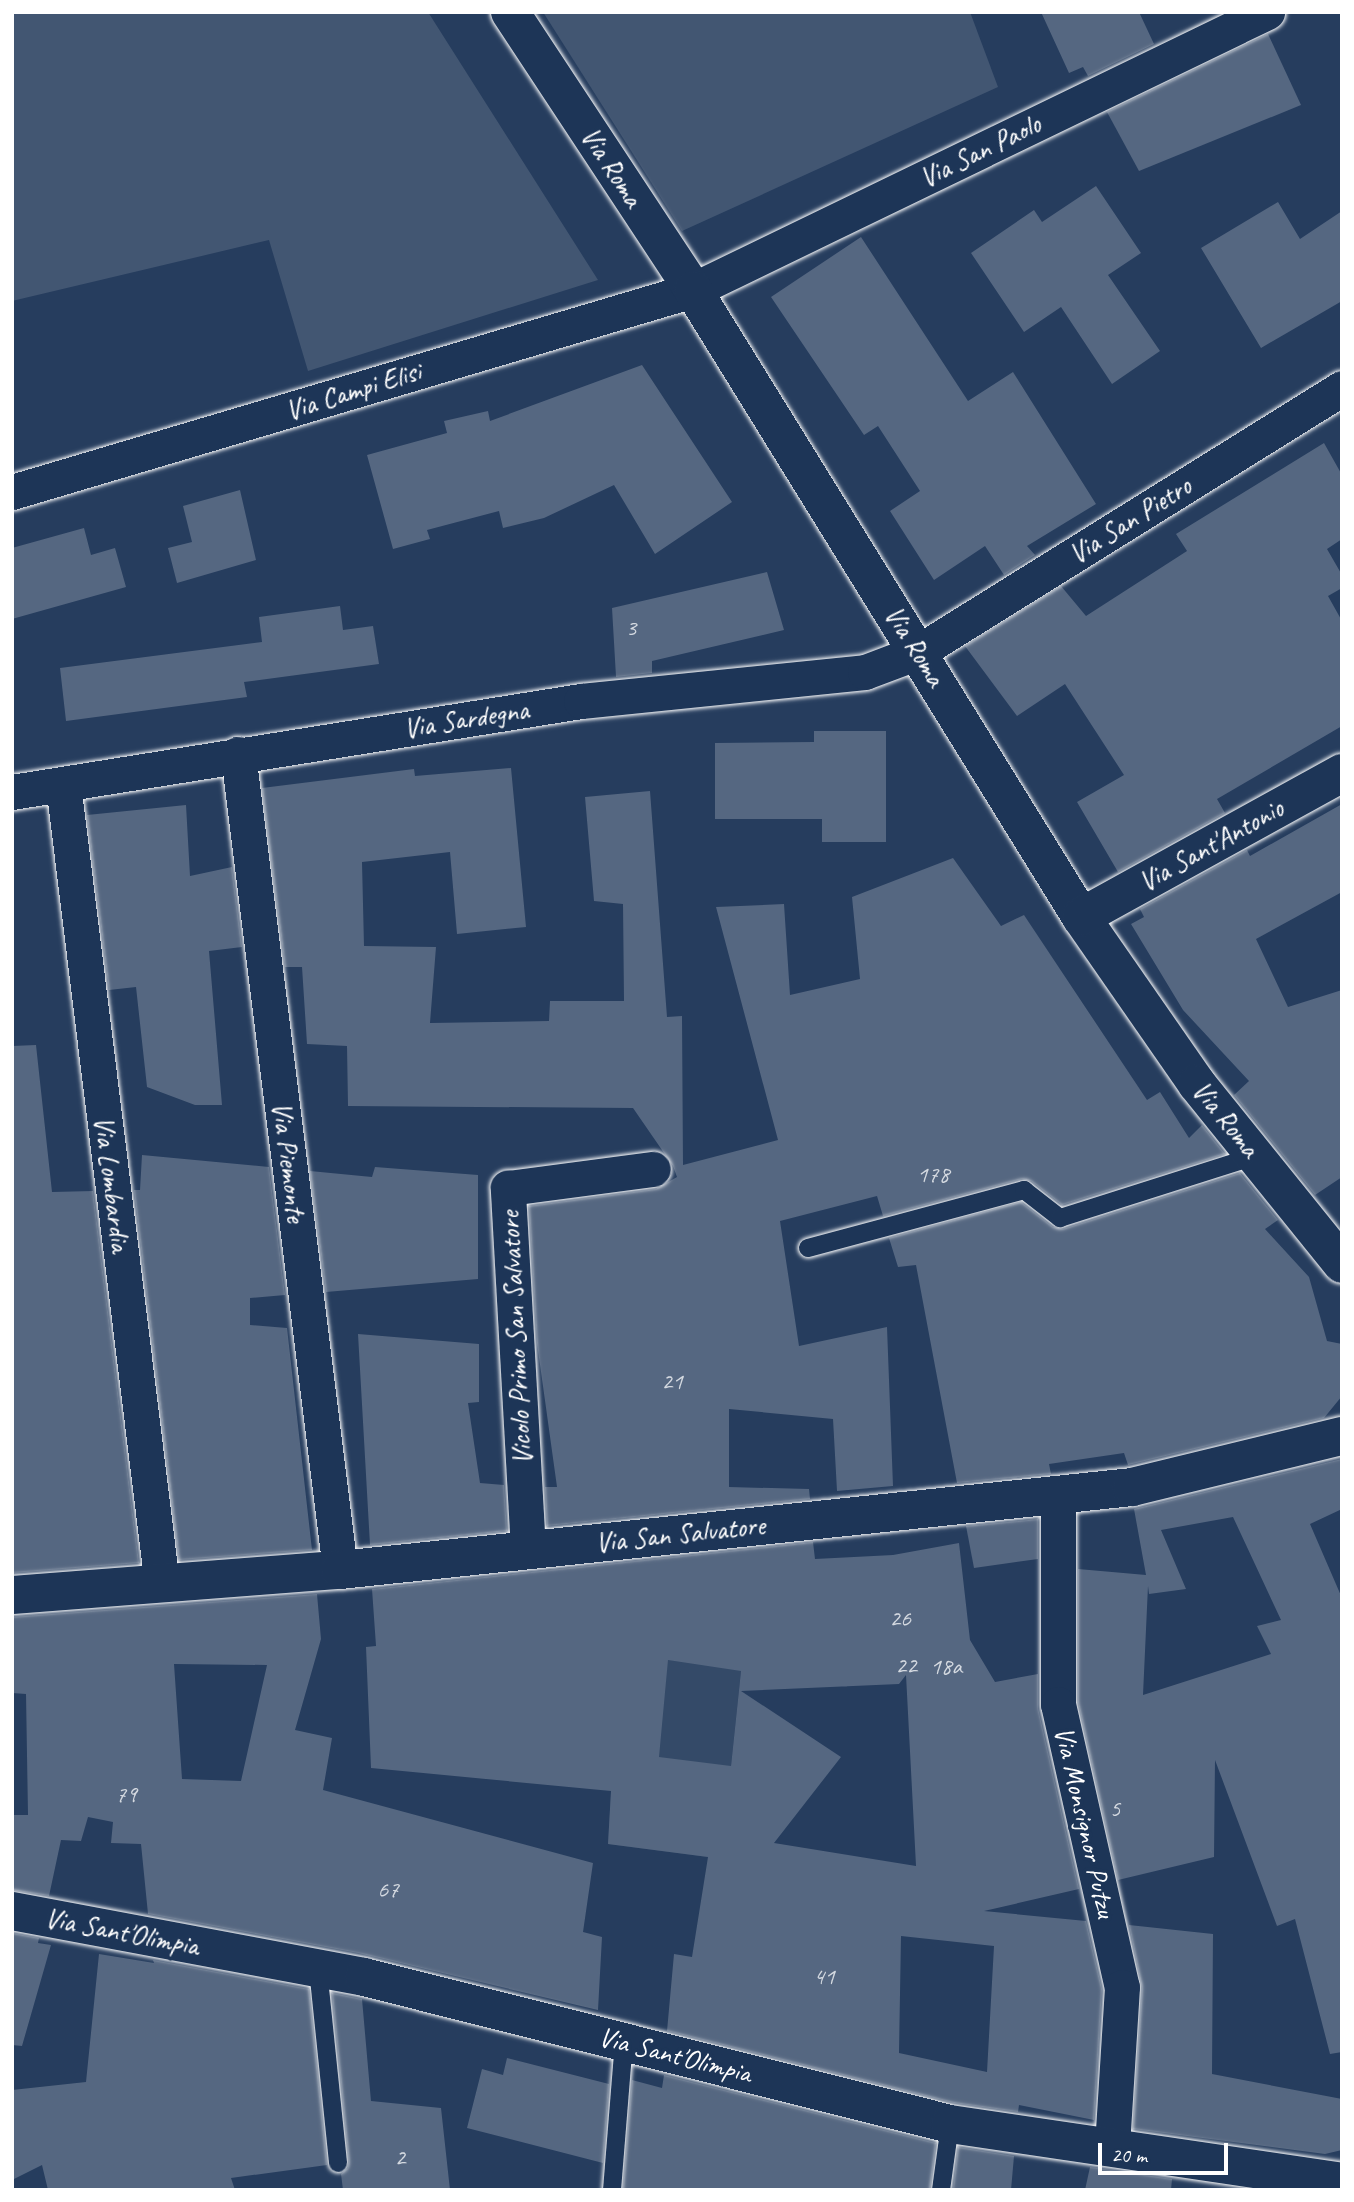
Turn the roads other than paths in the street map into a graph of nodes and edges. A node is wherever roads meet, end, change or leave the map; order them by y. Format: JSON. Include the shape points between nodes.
{"nodes":[{"id":1,"x":510,"y":12,"type":"edge"},
{"id":2,"x":1267,"y":12,"type":"edge"},
{"id":3,"x":693,"y":290,"type":"junction"},
{"id":4,"x":1342,"y":388,"type":"edge"},
{"id":5,"x":12,"y":492,"type":"edge"},
{"id":6,"x":918,"y":652,"type":"junction"},
{"id":7,"x":238,"y":754,"type":"junction"},
{"id":8,"x":1342,"y":772,"type":"edge"},
{"id":9,"x":63,"y":784,"type":"junction"},
{"id":10,"x":12,"y":792,"type":"edge"},
{"id":11,"x":1081,"y":917,"type":"junction"},
{"id":12,"x":1255,"y":1156,"type":"junction"},
{"id":13,"x":653,"y":1169,"type":"dead end"},
{"id":14,"x":808,"y":1248,"type":"dead end"},
{"id":15,"x":1342,"y":1264,"type":"edge"},
{"id":16,"x":1342,"y":1436,"type":"edge"},
{"id":17,"x":1058,"y":1494,"type":"junction"},
{"id":18,"x":528,"y":1550,"type":"junction"},
{"id":19,"x":340,"y":1570,"type":"junction"},
{"id":20,"x":162,"y":1584,"type":"junction"},
{"id":21,"x":12,"y":1595,"type":"edge"},
{"id":22,"x":12,"y":1911,"type":"edge"},
{"id":23,"x":318,"y":1969,"type":"junction"},
{"id":24,"x":624,"y":2042,"type":"junction"},
{"id":25,"x":950,"y":2124,"type":"junction"},
{"id":26,"x":1112,"y":2148,"type":"junction"},
{"id":27,"x":338,"y":2163,"type":"dead end"},
{"id":28,"x":1342,"y":2182,"type":"edge"},
{"id":29,"x":612,"y":2190,"type":"edge"},
{"id":30,"x":941,"y":2190,"type":"edge"}],
"edges":[{"from":1,"to":3,"type":"street","name":"Via Roma"},
{"from":2,"to":3,"type":"street","name":"Via San Paolo"},
{"from":3,"to":5,"type":"street","name":"Via Campi Elisi"},
{"from":3,"to":6,"type":"street","name":"Via Roma"},
{"from":4,"to":6,"type":"street","name":"Via San Pietro"},
{"from":6,"to":7,"type":"street","name":"Via Sardegna","via":[[865,672],[616,696]]},
{"from":6,"to":11,"type":"street","name":"Via Roma"},
{"from":7,"to":9,"type":"street","name":"Via Sardegna"},
{"from":7,"to":19,"type":"street","name":"Via Piemonte"},
{"from":8,"to":11,"type":"street","name":"Via Sant'Antonio"},
{"from":9,"to":10,"type":"street","name":"Via Sardegna"},
{"from":9,"to":20,"type":"street","name":"Via Lombardia"},
{"from":11,"to":12,"type":"street","name":"Via Roma","via":[[1197,1084]]},
{"from":12,"to":14,"type":"lane","via":[[1060,1217],[1024,1190]]},
{"from":12,"to":15,"type":"street","name":"Via Roma"},
{"from":13,"to":18,"type":"street","name":"Vicolo Primo San Salvatore","via":[[508,1188]]},
{"from":16,"to":17,"type":"street","name":"Via San Salvatore","via":[[1132,1487]]},
{"from":17,"to":18,"type":"street","name":"Via San Salvatore"},
{"from":17,"to":26,"type":"street","name":"Via Monsignor Putzu","via":[[1058,1704],[1122,1987]]},
{"from":18,"to":19,"type":"street","name":"Via San Salvatore"},
{"from":19,"to":20,"type":"street","name":"Via San Salvatore"},
{"from":20,"to":21,"type":"street","name":"Via San Salvatore"},
{"from":22,"to":23,"type":"street","name":"Via Sant'Olimpia"},
{"from":23,"to":24,"type":"street","name":"Via Sant'Olimpia"},
{"from":23,"to":27,"type":"lane"},
{"from":24,"to":25,"type":"street","name":"Via Sant'Olimpia"},
{"from":24,"to":29,"type":"lane"},
{"from":25,"to":26,"type":"street","name":"Via Sant'Olimpia"},
{"from":25,"to":30,"type":"lane"},
{"from":26,"to":28,"type":"street","name":"Via Sant'Olimpia"}]}
